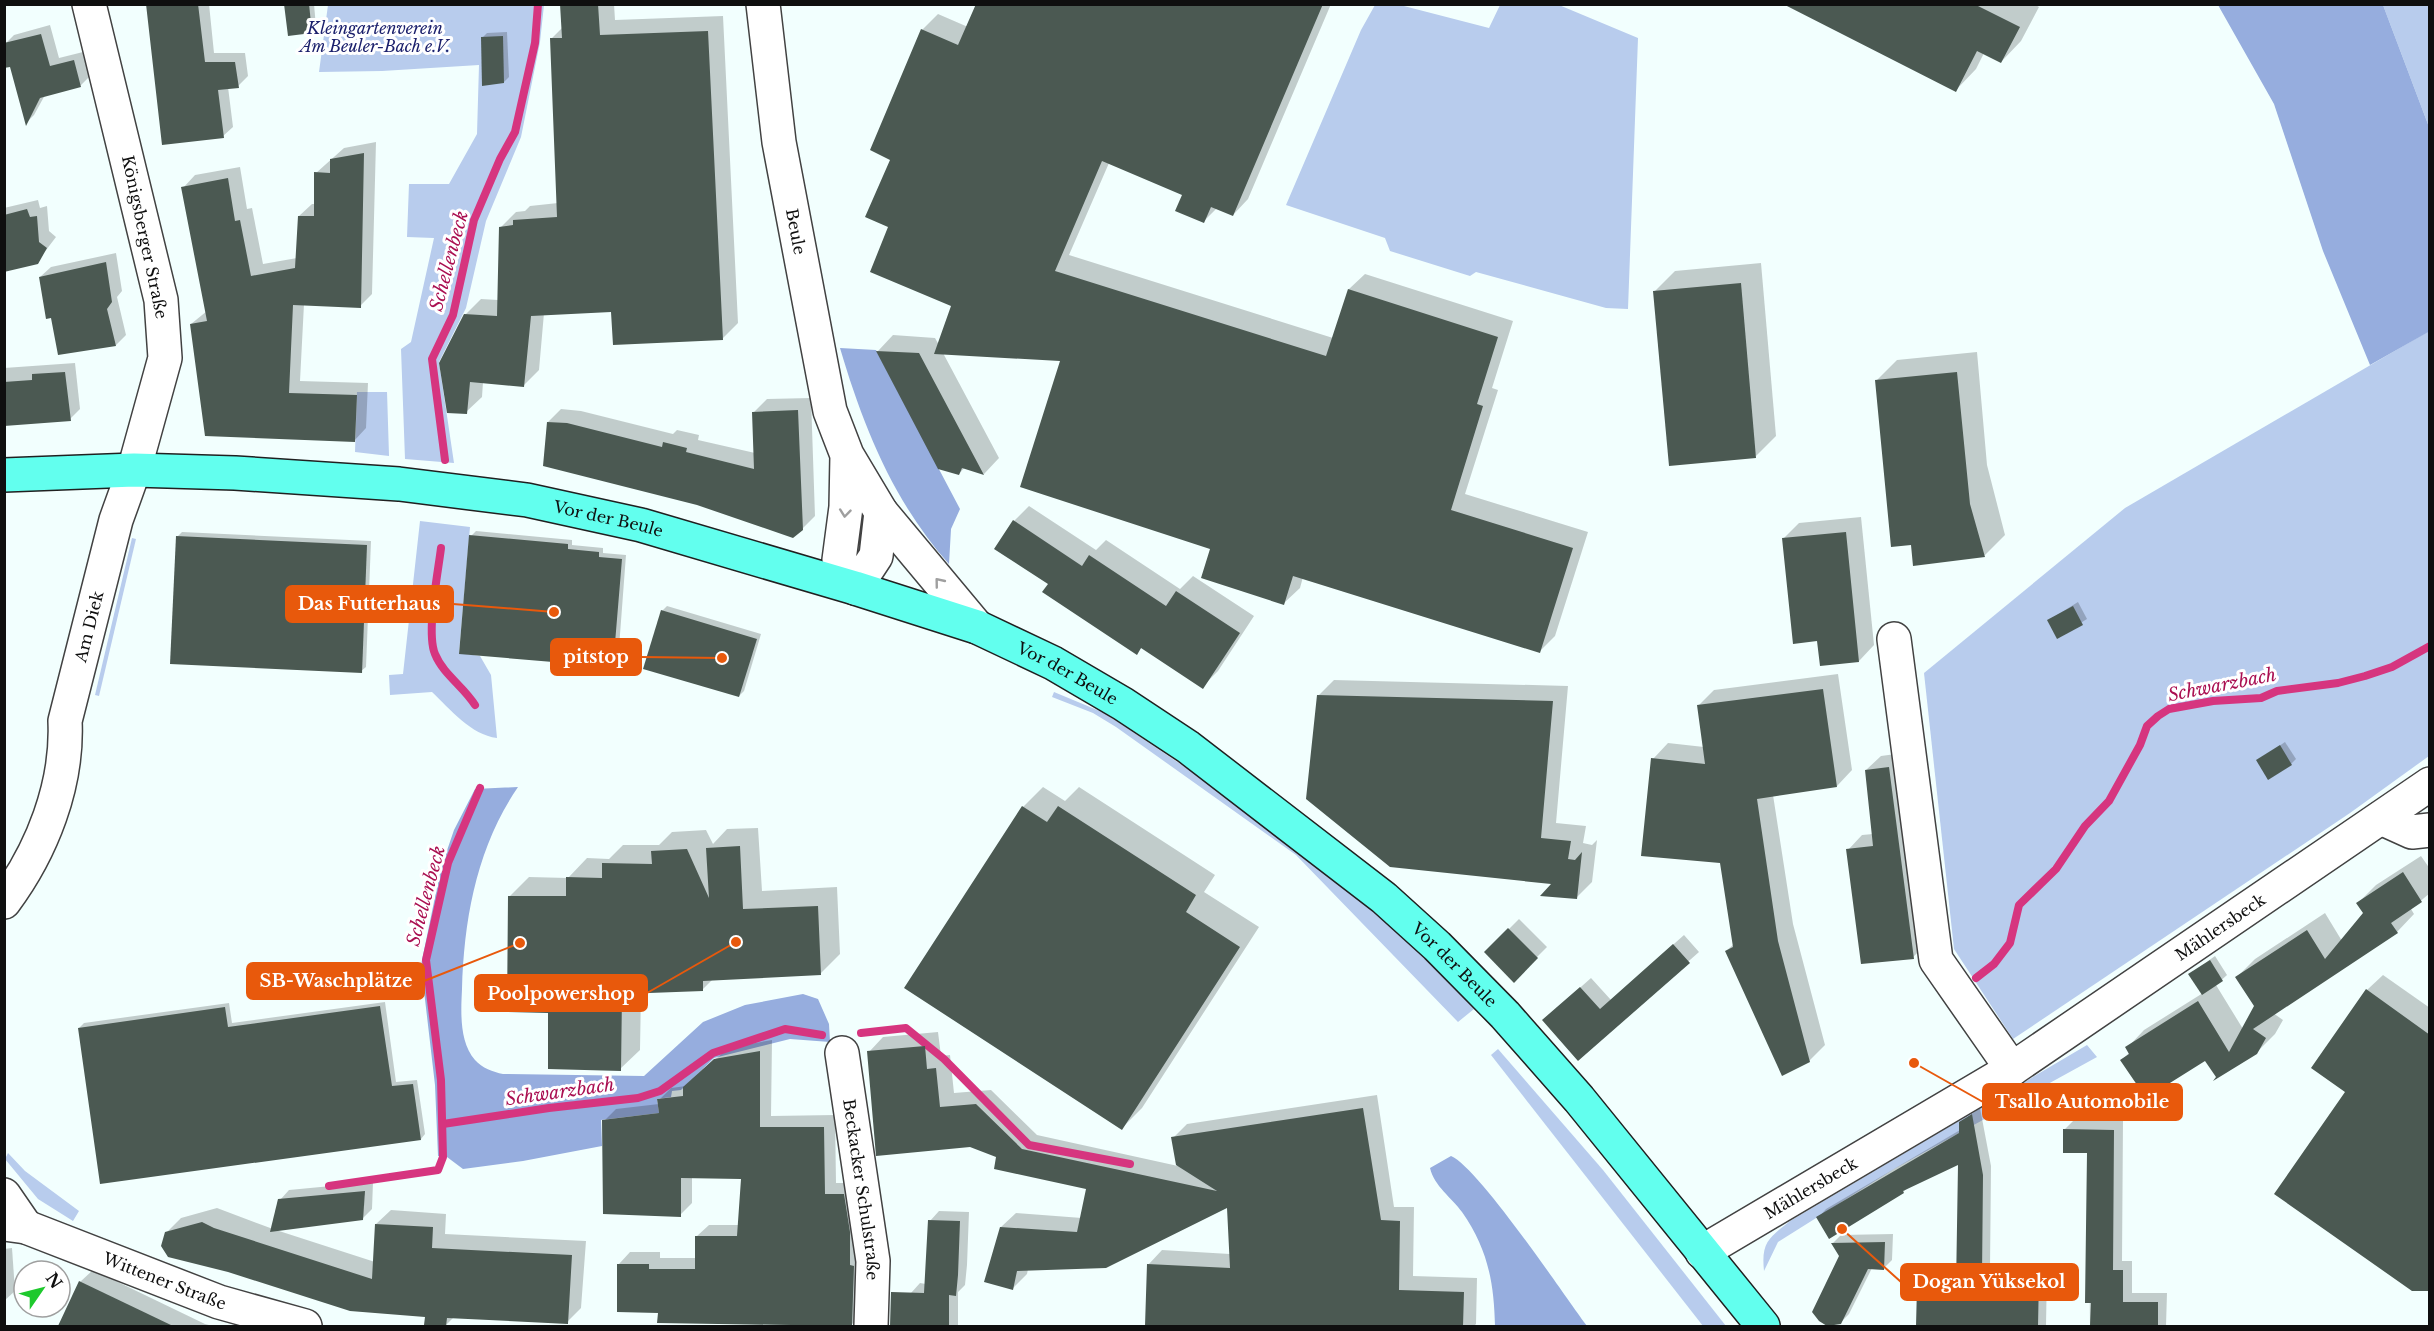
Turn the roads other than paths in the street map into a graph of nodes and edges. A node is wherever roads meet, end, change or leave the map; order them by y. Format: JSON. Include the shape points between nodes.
{"nodes":[{"id":1,"x":89,"y":4,"type":"edge"},
{"id":2,"x":763,"y":4,"type":"edge"},
{"id":3,"x":847,"y":455,"type":"junction"},
{"id":4,"x":134,"y":470,"type":"junction"},
{"id":5,"x":4,"y":475,"type":"edge"},
{"id":6,"x":881,"y":512,"type":"junction"},
{"id":7,"x":855,"y":588,"type":"junction"},
{"id":8,"x":977,"y":627,"type":"junction"},
{"id":9,"x":1894,"y":639,"type":"dead end"},
{"id":10,"x":2430,"y":784,"type":"edge"},
{"id":11,"x":2381,"y":818,"type":"junction"},
{"id":12,"x":2430,"y":830,"type":"edge"},
{"id":13,"x":4,"y":902,"type":"edge"},
{"id":14,"x":842,"y":1053,"type":"dead end"},
{"id":15,"x":2012,"y":1069,"type":"junction"},
{"id":16,"x":4,"y":1196,"type":"edge"},
{"id":17,"x":15,"y":1225,"type":"edge"},
{"id":18,"x":1702,"y":1252,"type":"junction"},
{"id":19,"x":305,"y":1326,"type":"edge"},
{"id":20,"x":871,"y":1326,"type":"edge"},
{"id":21,"x":1763,"y":1326,"type":"edge"}],
"edges":[{"from":1,"to":4,"type":"street","name":"Königsberger Straße","via":[[161,300],[165,332],[165,358]]},
{"from":2,"to":3,"type":"street","name":"Beule","via":[[779,142],[818,352],[830,411]]},
{"from":3,"to":6,"type":"street","name":"Beule"},
{"from":3,"to":7,"type":"street","name":"Beule","one_way":true,"via":[[839,560]]},
{"from":4,"to":5,"type":"main road"},
{"from":4,"to":7,"type":"main road","name":"Vor der Beule","via":[[235,472],[399,484],[527,500],[641,525]]},
{"from":4,"to":13,"type":"street","name":"Am Diek","via":[[116,520],[65,722],[66,750],[49,818],[29,867]]},
{"from":6,"to":7,"type":"street","via":[[876,556]]},
{"from":8,"to":6,"type":"street","name":"Beule","one_way":true},
{"from":7,"to":8,"type":"main road","name":"Vor der Beule"},
{"from":8,"to":18,"type":"main road","name":"Vor der Beule","via":[[1053,663],[1188,747],[1384,898],[1505,1016],[1579,1099]]},
{"from":9,"to":15,"type":"street","via":[[1936,960]]},
{"from":10,"to":11,"type":"street","name":"Mählersbeck"},
{"from":11,"to":12,"type":"street","via":[[2412,832]]},
{"from":11,"to":15,"type":"street","name":"Mählersbeck"},
{"from":14,"to":20,"type":"street","name":"Beckacker Schulstraße","via":[[873,1261]]},
{"from":15,"to":18,"type":"street","name":"Mählersbeck"},
{"from":16,"to":17,"type":"street"},
{"from":17,"to":19,"type":"street","name":"Wittener Straße","via":[[219,1302]]},
{"from":18,"to":21,"type":"main road","name":"Vor der Beule"}]}
